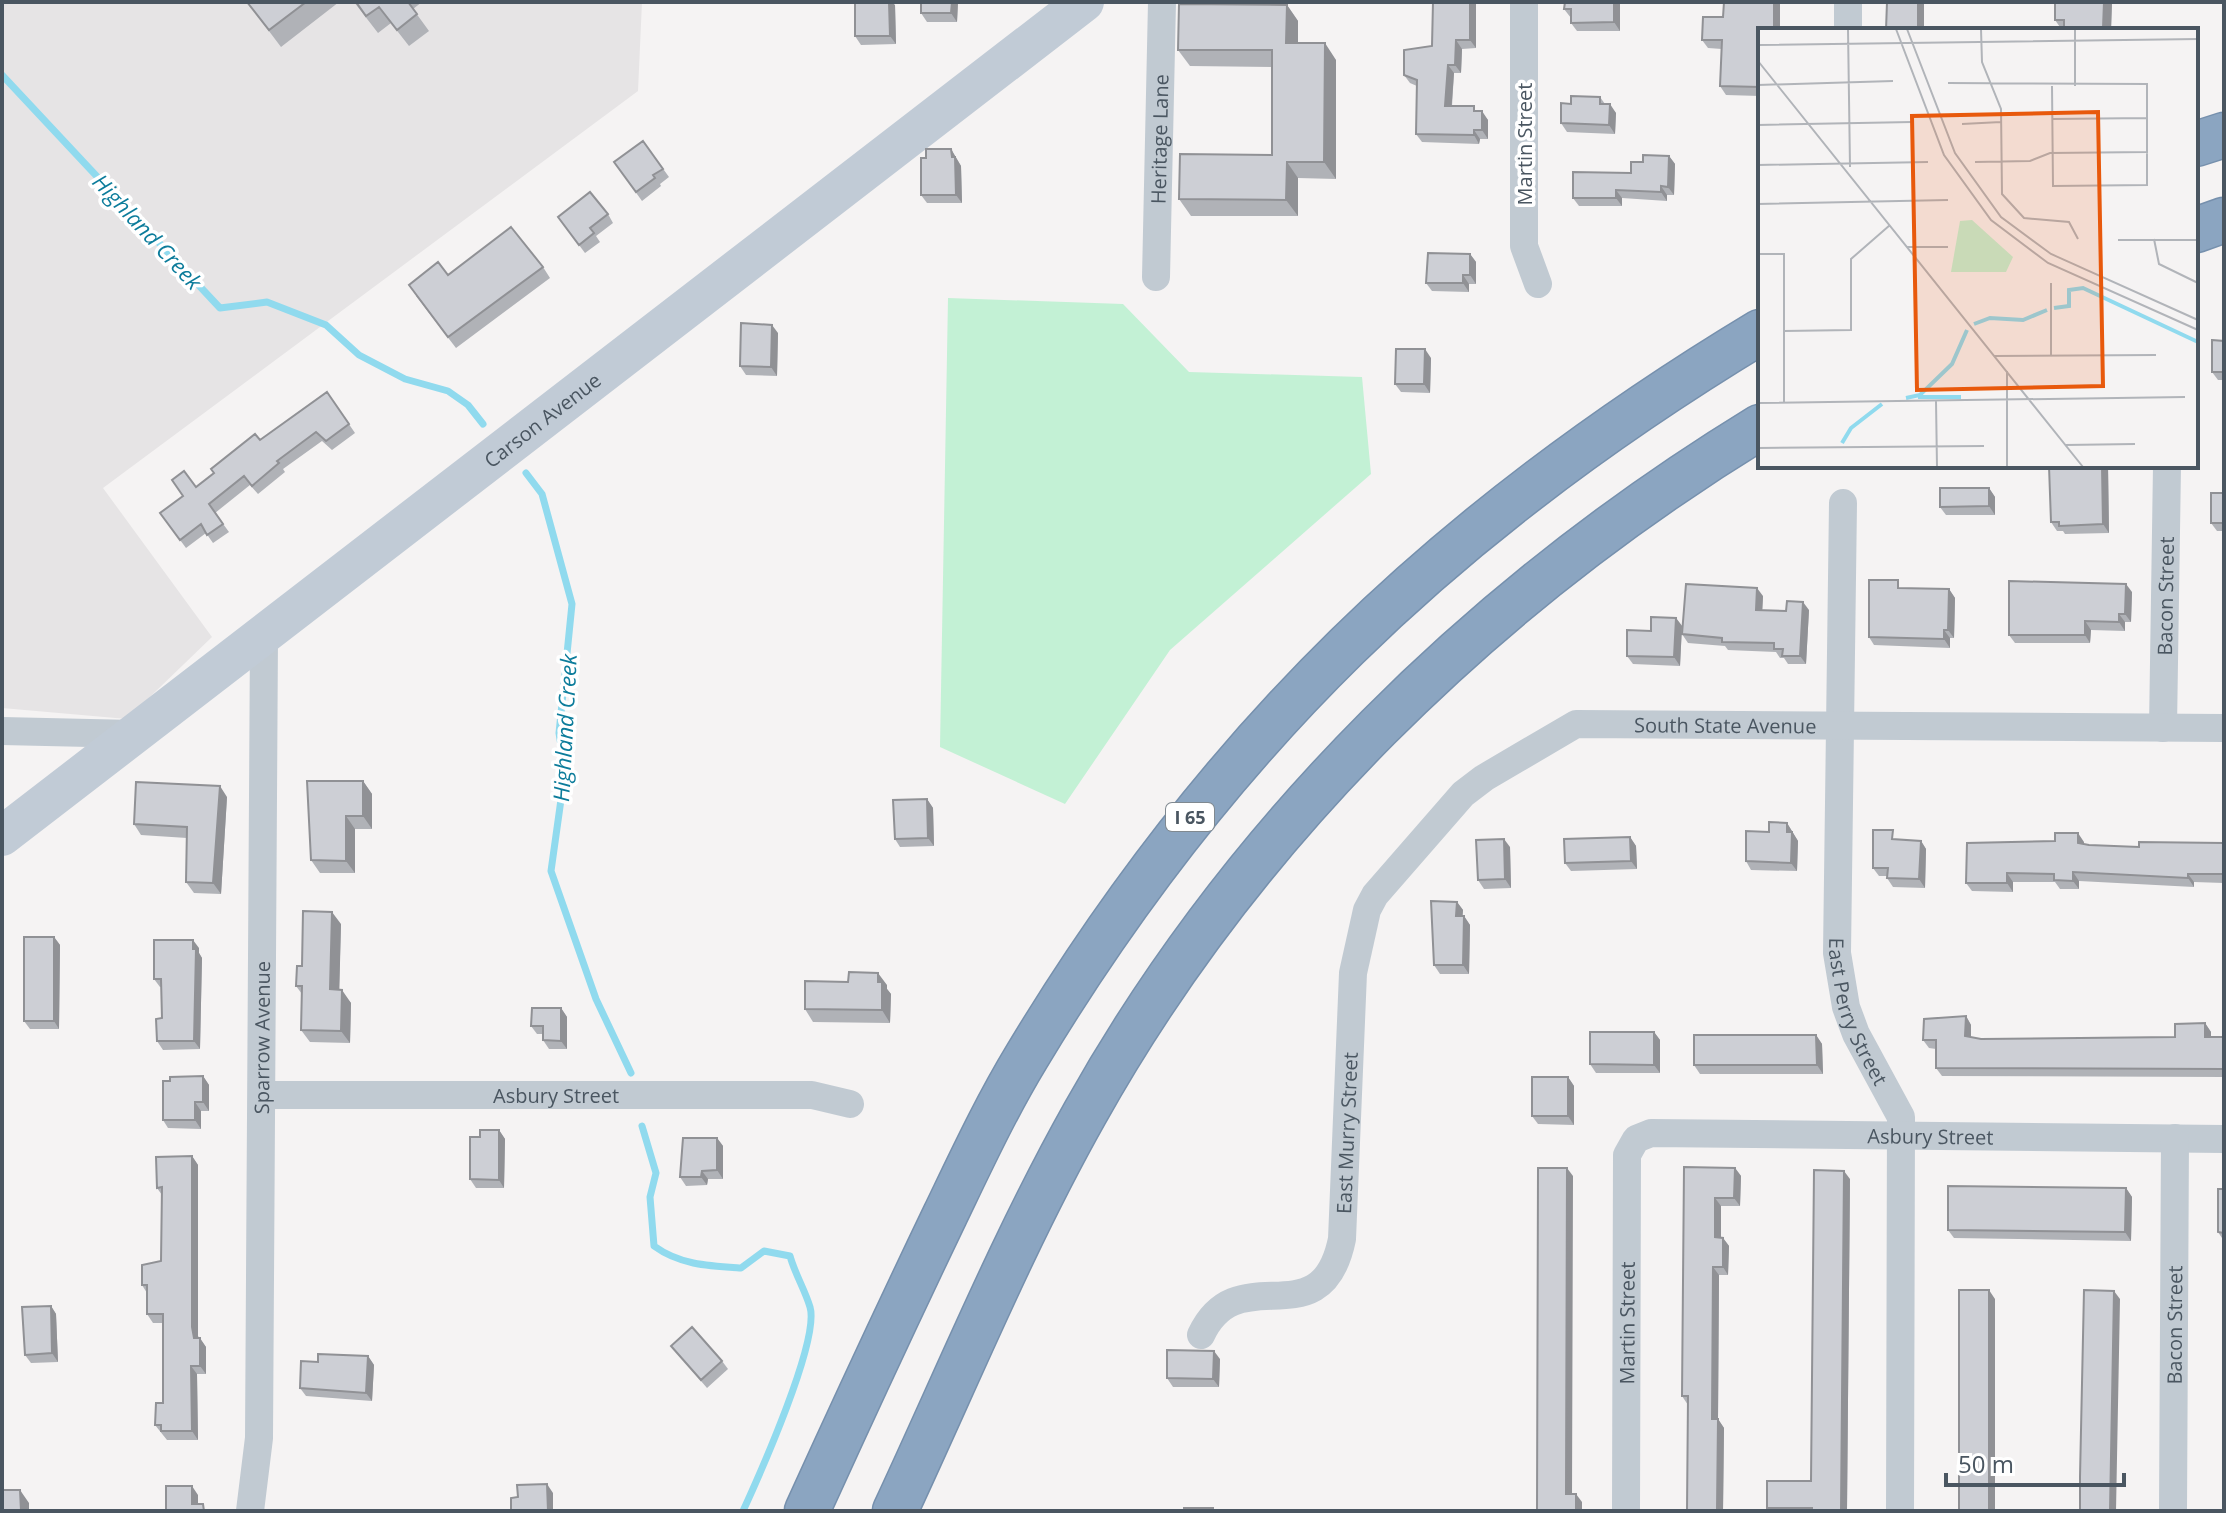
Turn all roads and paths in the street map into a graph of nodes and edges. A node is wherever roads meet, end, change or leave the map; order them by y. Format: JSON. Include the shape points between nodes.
{"nodes":[{"id":1,"x":1084,"y":2,"type":"edge"},
{"id":2,"x":1162,"y":2,"type":"edge"},
{"id":3,"x":1524,"y":2,"type":"edge"},
{"id":4,"x":1848,"y":2,"type":"edge"},
{"id":5,"x":1848,"y":28,"type":"edge"},
{"id":6,"x":2224,"y":135,"type":"edge"},
{"id":7,"x":2198,"y":143,"type":"edge"},
{"id":8,"x":2224,"y":220,"type":"edge"},
{"id":9,"x":2198,"y":229,"type":"edge"},
{"id":10,"x":1156,"y":277,"type":"dead end"},
{"id":11,"x":1538,"y":284,"type":"dead end"},
{"id":12,"x":1758,"y":333,"type":"edge"},
{"id":13,"x":1758,"y":428,"type":"edge"},
{"id":14,"x":2167,"y":468,"type":"edge"},
{"id":15,"x":1843,"y":503,"type":"dead end"},
{"id":16,"x":264,"y":636,"type":"junction"},
{"id":17,"x":1839,"y":725,"type":"junction"},
{"id":18,"x":2163,"y":728,"type":"junction"},
{"id":19,"x":2224,"y":728,"type":"edge"},
{"id":20,"x":2,"y":731,"type":"edge"},
{"id":21,"x":134,"y":734,"type":"junction"},
{"id":22,"x":2,"y":836,"type":"edge"},
{"id":23,"x":1353,"y":973,"type":"joint"},
{"id":24,"x":262,"y":1095,"type":"junction"},
{"id":25,"x":850,"y":1104,"type":"dead end"},
{"id":26,"x":1901,"y":1135,"type":"junction"},
{"id":27,"x":2175,"y":1138,"type":"junction"},
{"id":28,"x":1636,"y":1139,"type":"joint"},
{"id":29,"x":2224,"y":1139,"type":"edge"},
{"id":30,"x":1201,"y":1335,"type":"dead end"},
{"id":31,"x":250,"y":1511,"type":"edge"},
{"id":32,"x":807,"y":1511,"type":"edge"},
{"id":33,"x":895,"y":1511,"type":"edge"},
{"id":34,"x":1626,"y":1511,"type":"edge"},
{"id":35,"x":1900,"y":1511,"type":"edge"},
{"id":36,"x":2173,"y":1511,"type":"edge"}],
"edges":[{"from":1,"to":16,"type":"main road","name":"Carson Avenue"},
{"from":2,"to":10,"type":"street","name":"Heritage Lane"},
{"from":3,"to":11,"type":"street","name":"Martin Street","via":[[1524,246]]},
{"from":4,"to":5,"type":"street"},
{"from":6,"to":7,"type":"highway"},
{"from":8,"to":9,"type":"highway"},
{"from":12,"to":32,"type":"highway","number":"I 65","via":[[1596,436],[1468,535],[1322,669],[1209,793],[1100,939],[1012,1082],[964,1173]]},
{"from":13,"to":33,"type":"highway","via":[[1628,514],[1501,614],[1381,723],[1270,845],[1172,975],[1084,1114]]},
{"from":14,"to":18,"type":"street","name":"Bacon Street"},
{"from":15,"to":17,"type":"street","name":"East Perry Street"},
{"from":16,"to":21,"type":"main road","name":"Carson Avenue"},
{"from":16,"to":24,"type":"street","name":"Sparrow Avenue"},
{"from":17,"to":18,"type":"street","name":"South State Avenue"},
{"from":17,"to":23,"type":"street","name":"South State Avenue","via":[[1576,724],[1463,794],[1375,895],[1361,926]]},
{"from":17,"to":26,"type":"street","name":"East Perry Street","via":[[1840,979],[1856,1034],[1901,1117]]},
{"from":18,"to":19,"type":"street","name":"South State Avenue"},
{"from":20,"to":21,"type":"street"},
{"from":21,"to":22,"type":"main road","name":"Carson Avenue"},
{"from":23,"to":30,"type":"street","name":"East Murry Street","via":[[1338,1260],[1320,1286],[1218,1308]]},
{"from":24,"to":25,"type":"street","name":"Asbury Street","via":[[812,1095]]},
{"from":24,"to":31,"type":"street","name":"Sparrow Avenue","via":[[259,1438]]},
{"from":26,"to":27,"type":"street","name":"Asbury Street"},
{"from":26,"to":28,"type":"street","name":"Asbury Street","via":[[1651,1133]]},
{"from":26,"to":35,"type":"street","name":"East Perry Street"},
{"from":27,"to":29,"type":"street","name":"Asbury Street"},
{"from":27,"to":36,"type":"street","name":"Bacon Street"},
{"from":28,"to":34,"type":"street","name":"Martin Street","via":[[1627,1155]]}]}
